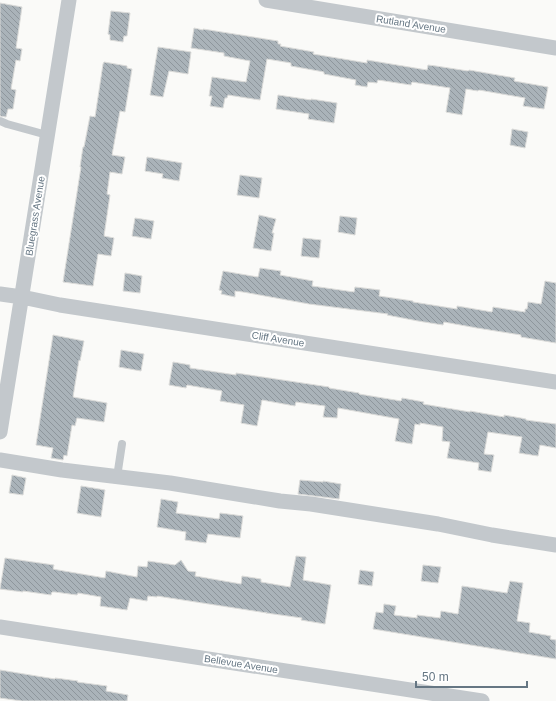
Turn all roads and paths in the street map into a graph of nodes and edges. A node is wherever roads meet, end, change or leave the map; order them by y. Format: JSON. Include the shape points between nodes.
{"nodes":[{"id":1,"x":69,"y":0,"type":"edge"},
{"id":2,"x":266,"y":0,"type":"edge"},
{"id":3,"x":556,"y":48,"type":"edge"},
{"id":4,"x":0,"y":121,"type":"edge"},
{"id":5,"x":47,"y":135,"type":"junction"},
{"id":6,"x":0,"y":294,"type":"edge"},
{"id":7,"x":22,"y":297,"type":"junction"},
{"id":8,"x":556,"y":382,"type":"edge"},
{"id":9,"x":0,"y":432,"type":"edge"},
{"id":10,"x":122,"y":444,"type":"dead end"},
{"id":11,"x":0,"y":460,"type":"edge"},
{"id":12,"x":117,"y":477,"type":"junction"},
{"id":13,"x":556,"y":546,"type":"edge"},
{"id":14,"x":0,"y":627,"type":"edge"},
{"id":15,"x":482,"y":701,"type":"edge"}],
"edges":[{"from":1,"to":5,"type":"street","name":"Bluegrass Avenue"},
{"from":2,"to":3,"type":"street","name":"Rutland Avenue"},
{"from":4,"to":5,"type":"lane"},
{"from":5,"to":7,"type":"street","name":"Bluegrass Avenue"},
{"from":6,"to":7,"type":"street","name":"Cliff Avenue"},
{"from":7,"to":8,"type":"street","name":"Cliff Avenue"},
{"from":7,"to":9,"type":"street","name":"Bluegrass Avenue"},
{"from":10,"to":12,"type":"lane"},
{"from":11,"to":12,"type":"street"},
{"from":12,"to":13,"type":"street","via":[[312,504]]},
{"from":14,"to":15,"type":"street","name":"Bellevue Avenue"}]}
